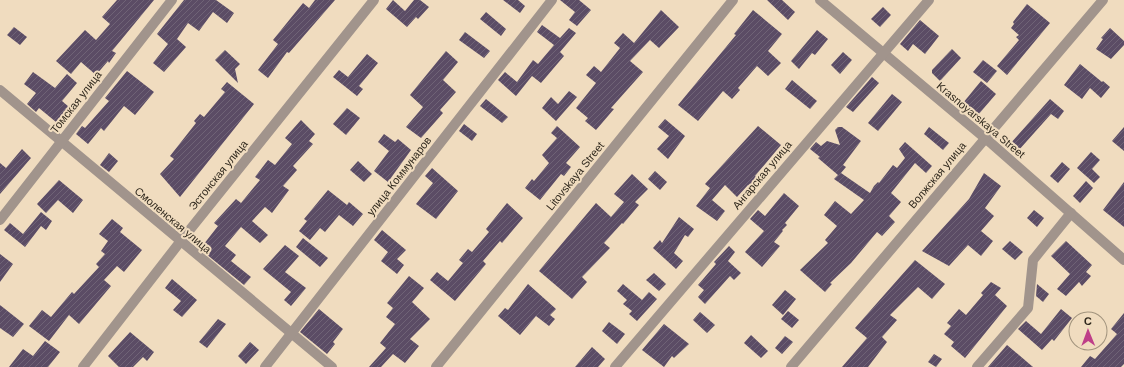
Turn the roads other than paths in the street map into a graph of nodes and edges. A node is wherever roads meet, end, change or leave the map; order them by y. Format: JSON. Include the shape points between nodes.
{"nodes":[{"id":1,"x":172,"y":0,"type":"edge"},
{"id":2,"x":374,"y":0,"type":"edge"},
{"id":3,"x":552,"y":0,"type":"edge"},
{"id":4,"x":733,"y":0,"type":"edge"},
{"id":5,"x":820,"y":0,"type":"edge"},
{"id":6,"x":929,"y":0,"type":"edge"},
{"id":7,"x":1103,"y":0,"type":"edge"},
{"id":8,"x":883,"y":53,"type":"junction"},
{"id":9,"x":0,"y":90,"type":"edge"},
{"id":10,"x":984,"y":138,"type":"junction"},
{"id":11,"x":61,"y":142,"type":"junction"},
{"id":12,"x":1071,"y":213,"type":"junction"},
{"id":13,"x":0,"y":220,"type":"edge"},
{"id":14,"x":180,"y":242,"type":"junction"},
{"id":15,"x":1124,"y":260,"type":"edge"},
{"id":16,"x":292,"y":332,"type":"junction"},
{"id":17,"x":83,"y":367,"type":"edge"},
{"id":18,"x":265,"y":367,"type":"edge"},
{"id":19,"x":332,"y":367,"type":"edge"},
{"id":20,"x":436,"y":367,"type":"edge"},
{"id":21,"x":615,"y":367,"type":"edge"},
{"id":22,"x":791,"y":367,"type":"edge"},
{"id":23,"x":977,"y":367,"type":"edge"}],
"edges":[{"from":1,"to":11,"type":"street","name":"Томская улица"},
{"from":2,"to":14,"type":"street","name":"Эстонская улица"},
{"from":3,"to":16,"type":"street","name":"улица Коммунаров"},
{"from":4,"to":20,"type":"street","name":"Litovskaya Street"},
{"from":5,"to":8,"type":"street","name":"Krasnoyarskaya Street"},
{"from":6,"to":8,"type":"street","name":"Ангарская улица"},
{"from":7,"to":10,"type":"street","name":"Волжская улица"},
{"from":8,"to":10,"type":"street","name":"Krasnoyarskaya Street"},
{"from":8,"to":21,"type":"street","name":"Ангарская улица"},
{"from":9,"to":11,"type":"street","name":"Смоленская улица"},
{"from":10,"to":12,"type":"street","name":"Krasnoyarskaya Street"},
{"from":10,"to":22,"type":"street","name":"Волжская улица"},
{"from":11,"to":13,"type":"street","name":"Томская улица"},
{"from":11,"to":14,"type":"street","name":"Смоленская улица"},
{"from":12,"to":15,"type":"street","name":"Krasnoyarskaya Street"},
{"from":12,"to":23,"type":"street","via":[[1033,260],[1028,308]]},
{"from":14,"to":16,"type":"street","name":"Смоленская улица"},
{"from":14,"to":17,"type":"street","name":"Эстонская улица"},
{"from":16,"to":18,"type":"street","name":"улица Коммунаров"},
{"from":16,"to":19,"type":"street","name":"Смоленская улица"}]}
